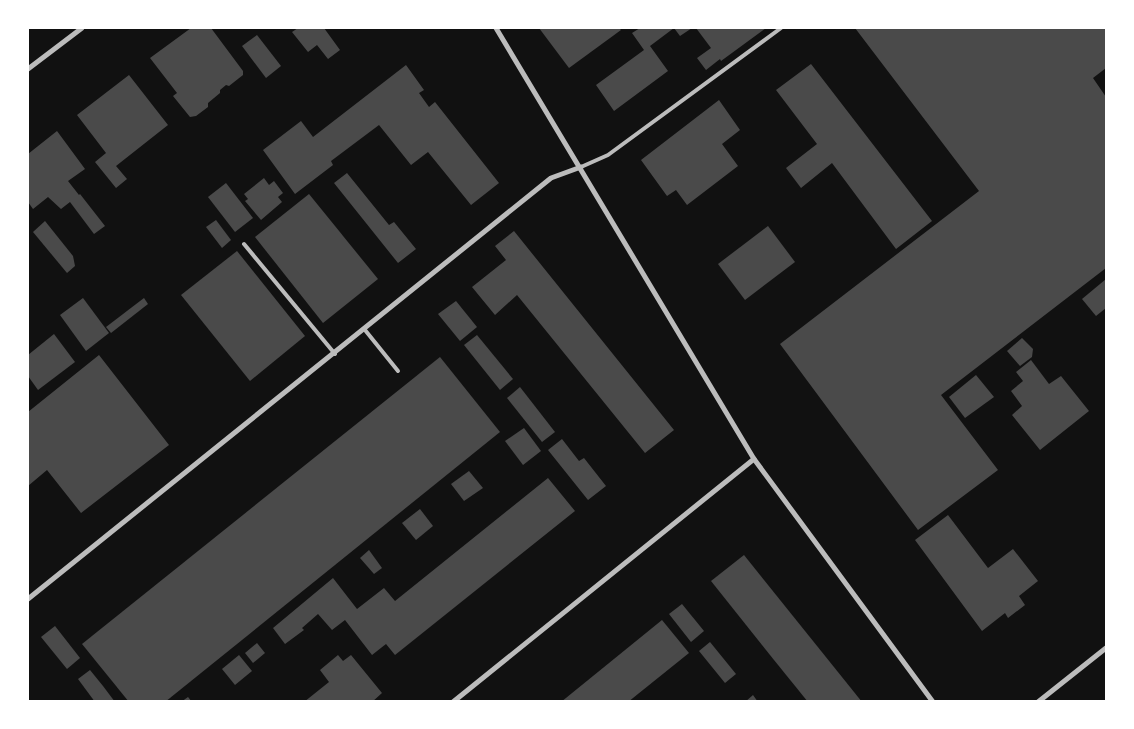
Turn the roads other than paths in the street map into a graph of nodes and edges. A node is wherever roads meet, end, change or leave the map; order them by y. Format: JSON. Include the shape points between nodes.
{"nodes":[{"id":1,"x":82,"y":28,"type":"edge"},
{"id":2,"x":496,"y":28,"type":"edge"},
{"id":3,"x":782,"y":28,"type":"edge"},
{"id":4,"x":28,"y":69,"type":"edge"},
{"id":5,"x":581,"y":167,"type":"junction"},
{"id":6,"x":244,"y":244,"type":"dead end"},
{"id":7,"x":364,"y":330,"type":"junction"},
{"id":8,"x":335,"y":354,"type":"junction"},
{"id":9,"x":398,"y":371,"type":"dead end"},
{"id":10,"x":754,"y":458,"type":"junction"},
{"id":11,"x":28,"y":599,"type":"edge"},
{"id":12,"x":1106,"y":648,"type":"edge"},
{"id":13,"x":453,"y":702,"type":"edge"},
{"id":14,"x":933,"y":702,"type":"edge"},
{"id":15,"x":1038,"y":702,"type":"edge"}],
"edges":[{"from":1,"to":4,"type":"street"},
{"from":2,"to":5,"type":"street"},
{"from":3,"to":5,"type":"lane","via":[[608,156]]},
{"from":5,"to":7,"type":"street","via":[[552,178]]},
{"from":5,"to":10,"type":"street"},
{"from":6,"to":8,"type":"lane"},
{"from":7,"to":8,"type":"street"},
{"from":7,"to":9,"type":"lane"},
{"from":8,"to":11,"type":"street"},
{"from":10,"to":13,"type":"street"},
{"from":10,"to":14,"type":"street"},
{"from":12,"to":15,"type":"street"}]}
